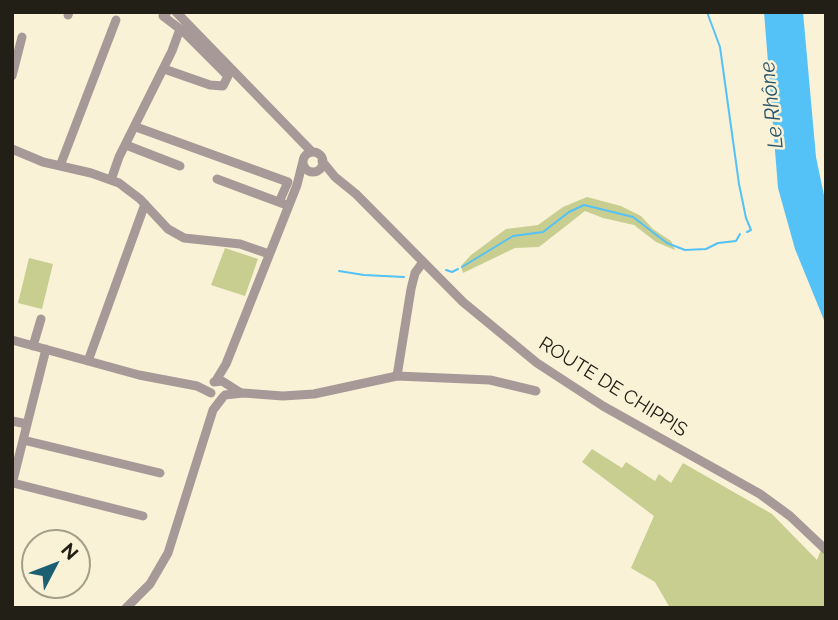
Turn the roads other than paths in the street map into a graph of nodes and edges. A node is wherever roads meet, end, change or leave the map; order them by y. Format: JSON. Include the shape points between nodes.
{"nodes":[{"id":1,"x":167,"y":12,"type":"edge"},
{"id":2,"x":176,"y":12,"type":"edge"},
{"id":3,"x":116,"y":20,"type":"dead end"},
{"id":4,"x":180,"y":29,"type":"junction"},
{"id":5,"x":22,"y":37,"type":"dead end"},
{"id":6,"x":167,"y":70,"type":"dead end"},
{"id":7,"x":12,"y":76,"type":"edge"},
{"id":8,"x":136,"y":127,"type":"junction"},
{"id":9,"x":126,"y":145,"type":"junction"},
{"id":10,"x":12,"y":149,"type":"edge"},
{"id":11,"x":306,"y":157,"type":"junction"},
{"id":12,"x":322,"y":161,"type":"junction"},
{"id":13,"x":60,"y":166,"type":"junction"},
{"id":14,"x":180,"y":166,"type":"dead end"},
{"id":15,"x":314,"y":172,"type":"junction"},
{"id":16,"x":335,"y":177,"type":"junction"},
{"id":17,"x":217,"y":179,"type":"dead end"},
{"id":18,"x":111,"y":180,"type":"junction"},
{"id":19,"x":297,"y":185,"type":"junction"},
{"id":20,"x":279,"y":202,"type":"junction"},
{"id":21,"x":145,"y":204,"type":"junction"},
{"id":22,"x":289,"y":206,"type":"junction"},
{"id":23,"x":269,"y":254,"type":"junction"},
{"id":24,"x":423,"y":262,"type":"junction"},
{"id":25,"x":41,"y":319,"type":"dead end"},
{"id":26,"x":12,"y":340,"type":"edge"},
{"id":27,"x":33,"y":346,"type":"junction"},
{"id":28,"x":46,"y":349,"type":"junction"},
{"id":29,"x":88,"y":361,"type":"junction"},
{"id":30,"x":397,"y":376,"type":"junction"},
{"id":31,"x":219,"y":389,"type":"junction"},
{"id":32,"x":536,"y":391,"type":"dead end"},
{"id":33,"x":12,"y":421,"type":"edge"},
{"id":34,"x":27,"y":424,"type":"junction"},
{"id":35,"x":23,"y":440,"type":"junction"},
{"id":36,"x":160,"y":473,"type":"dead end"},
{"id":37,"x":12,"y":484,"type":"edge"},
{"id":38,"x":143,"y":516,"type":"dead end"},
{"id":39,"x":826,"y":550,"type":"edge"},
{"id":40,"x":126,"y":608,"type":"edge"}],
"edges":[{"from":1,"to":4,"type":"street","via":[[163,16]]},
{"from":2,"to":11,"type":"street","via":[[292,133]]},
{"from":3,"to":13,"type":"street"},
{"from":4,"to":6,"type":"street","via":[[228,76],[223,86],[210,85]]},
{"from":4,"to":8,"type":"street"},
{"from":5,"to":7,"type":"street"},
{"from":8,"to":9,"type":"street"},
{"from":8,"to":20,"type":"street","via":[[288,182]]},
{"from":9,"to":14,"type":"street"},
{"from":9,"to":18,"type":"street"},
{"from":10,"to":13,"type":"street"},
{"from":11,"to":12,"type":"street","via":[[319,155]]},
{"from":11,"to":15,"type":"street","via":[[305,169]]},
{"from":11,"to":19,"type":"street"},
{"from":12,"to":15,"type":"street"},
{"from":12,"to":16,"type":"street","name":"ROUTE DE CHIPPIS"},
{"from":13,"to":18,"type":"street"},
{"from":15,"to":16,"type":"street","name":"ROUTE DE CHIPPIS"},
{"from":15,"to":19,"type":"street"},
{"from":16,"to":24,"type":"street","name":"ROUTE DE CHIPPIS"},
{"from":17,"to":20,"type":"street"},
{"from":18,"to":21,"type":"street"},
{"from":19,"to":22,"type":"street"},
{"from":20,"to":22,"type":"street"},
{"from":21,"to":23,"type":"street","via":[[161,224],[184,238],[240,244]]},
{"from":21,"to":29,"type":"street"},
{"from":22,"to":23,"type":"street"},
{"from":23,"to":31,"type":"street"},
{"from":24,"to":30,"type":"street","via":[[411,289]]},
{"from":24,"to":39,"type":"street","name":"ROUTE DE CHIPPIS","via":[[482,320],[537,363],[603,406],[760,494]]},
{"from":25,"to":27,"type":"street"},
{"from":26,"to":27,"type":"street"},
{"from":27,"to":28,"type":"street"},
{"from":28,"to":29,"type":"street"},
{"from":28,"to":34,"type":"street"},
{"from":29,"to":31,"type":"street"},
{"from":30,"to":31,"type":"street","via":[[314,394],[283,396]]},
{"from":30,"to":32,"type":"street","via":[[490,380]]},
{"from":31,"to":40,"type":"street","via":[[168,553],[150,584]]},
{"from":33,"to":34,"type":"street"},
{"from":34,"to":35,"type":"street"},
{"from":35,"to":36,"type":"street"},
{"from":35,"to":37,"type":"street"},
{"from":37,"to":38,"type":"street"}]}
